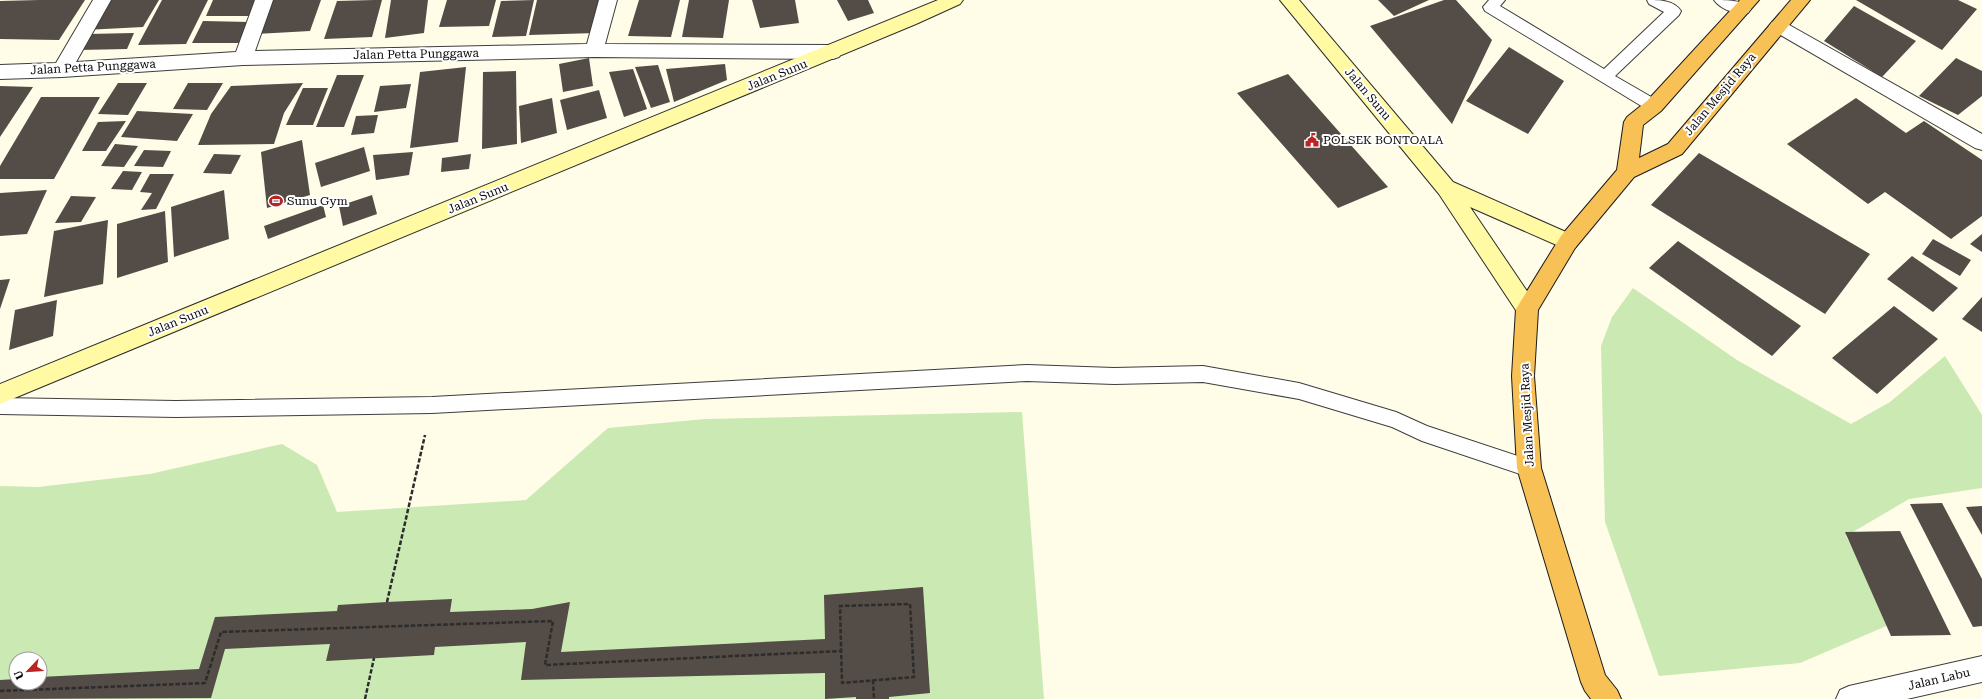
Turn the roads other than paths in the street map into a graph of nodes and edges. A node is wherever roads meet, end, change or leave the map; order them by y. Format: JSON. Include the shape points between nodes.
{"nodes":[{"id":1,"x":102,"y":0,"type":"edge"},
{"id":2,"x":264,"y":0,"type":"edge"},
{"id":3,"x":608,"y":0,"type":"edge"},
{"id":4,"x":954,"y":0,"type":"edge"},
{"id":5,"x":1289,"y":0,"type":"edge"},
{"id":6,"x":1498,"y":0,"type":"edge"},
{"id":7,"x":1654,"y":0,"type":"edge"},
{"id":8,"x":1801,"y":0,"type":"edge"},
{"id":9,"x":1738,"y":3,"type":"edge"},
{"id":10,"x":1778,"y":26,"type":"junction"},
{"id":11,"x":594,"y":50,"type":"junction"},
{"id":12,"x":833,"y":52,"type":"junction"},
{"id":13,"x":243,"y":58,"type":"junction"},
{"id":14,"x":62,"y":70,"type":"junction"},
{"id":15,"x":0,"y":72,"type":"edge"},
{"id":16,"x":1605,"y":76,"type":"junction"},
{"id":17,"x":1654,"y":106,"type":"junction"},
{"id":18,"x":1982,"y":143,"type":"edge"},
{"id":19,"x":1627,"y":172,"type":"junction"},
{"id":20,"x":1446,"y":188,"type":"junction"},
{"id":21,"x":1568,"y":242,"type":"junction"},
{"id":22,"x":1527,"y":308,"type":"junction"},
{"id":23,"x":0,"y":394,"type":"edge"},
{"id":24,"x":0,"y":406,"type":"edge"},
{"id":25,"x":1529,"y":468,"type":"junction"},
{"id":26,"x":1982,"y":669,"type":"edge"},
{"id":27,"x":1599,"y":693,"type":"edge"},
{"id":28,"x":1849,"y":699,"type":"edge"}],
"edges":[{"from":1,"to":14,"type":"street"},
{"from":2,"to":13,"type":"street"},
{"from":3,"to":11,"type":"street"},
{"from":4,"to":12,"type":"main road","name":"Jalan Sunu"},
{"from":5,"to":20,"type":"main road","name":"Jalan Sunu"},
{"from":6,"to":16,"type":"lane","via":[[1490,7]]},
{"from":7,"to":16,"type":"lane","via":[[1674,11]]},
{"from":8,"to":10,"type":"highway","name":"Jalan Mesjid Raya"},
{"from":9,"to":17,"type":"highway"},
{"from":10,"to":18,"type":"street"},
{"from":10,"to":19,"type":"highway","name":"Jalan Mesjid Raya","via":[[1674,149]]},
{"from":11,"to":12,"type":"street","name":"Jalan Petta Punggawa"},
{"from":11,"to":13,"type":"street","name":"Jalan Petta Punggawa"},
{"from":12,"to":23,"type":"main road","name":"Jalan Sunu"},
{"from":13,"to":14,"type":"street","name":"Jalan Petta Punggawa"},
{"from":14,"to":15,"type":"street","name":"Jalan Petta Punggawa"},
{"from":16,"to":17,"type":"lane"},
{"from":17,"to":19,"type":"highway","via":[[1634,122]]},
{"from":19,"to":21,"type":"highway","name":"Jalan Mesjid Raya"},
{"from":20,"to":21,"type":"main road","name":"Jalan Sunu"},
{"from":20,"to":22,"type":"main road","name":"Jalan Sunu"},
{"from":21,"to":22,"type":"highway","name":"Jalan Mesjid Raya"},
{"from":22,"to":25,"type":"highway","name":"Jalan Mesjid Raya","via":[[1523,376]]},
{"from":24,"to":25,"type":"lane","via":[[176,409],[432,405],[1028,373],[1114,376],[1203,374],[1299,391],[1396,420],[1422,433]]},
{"from":25,"to":27,"type":"highway","name":"Jalan Mesjid Raya"},
{"from":26,"to":28,"type":"street","name":"Jalan Labu"}]}
